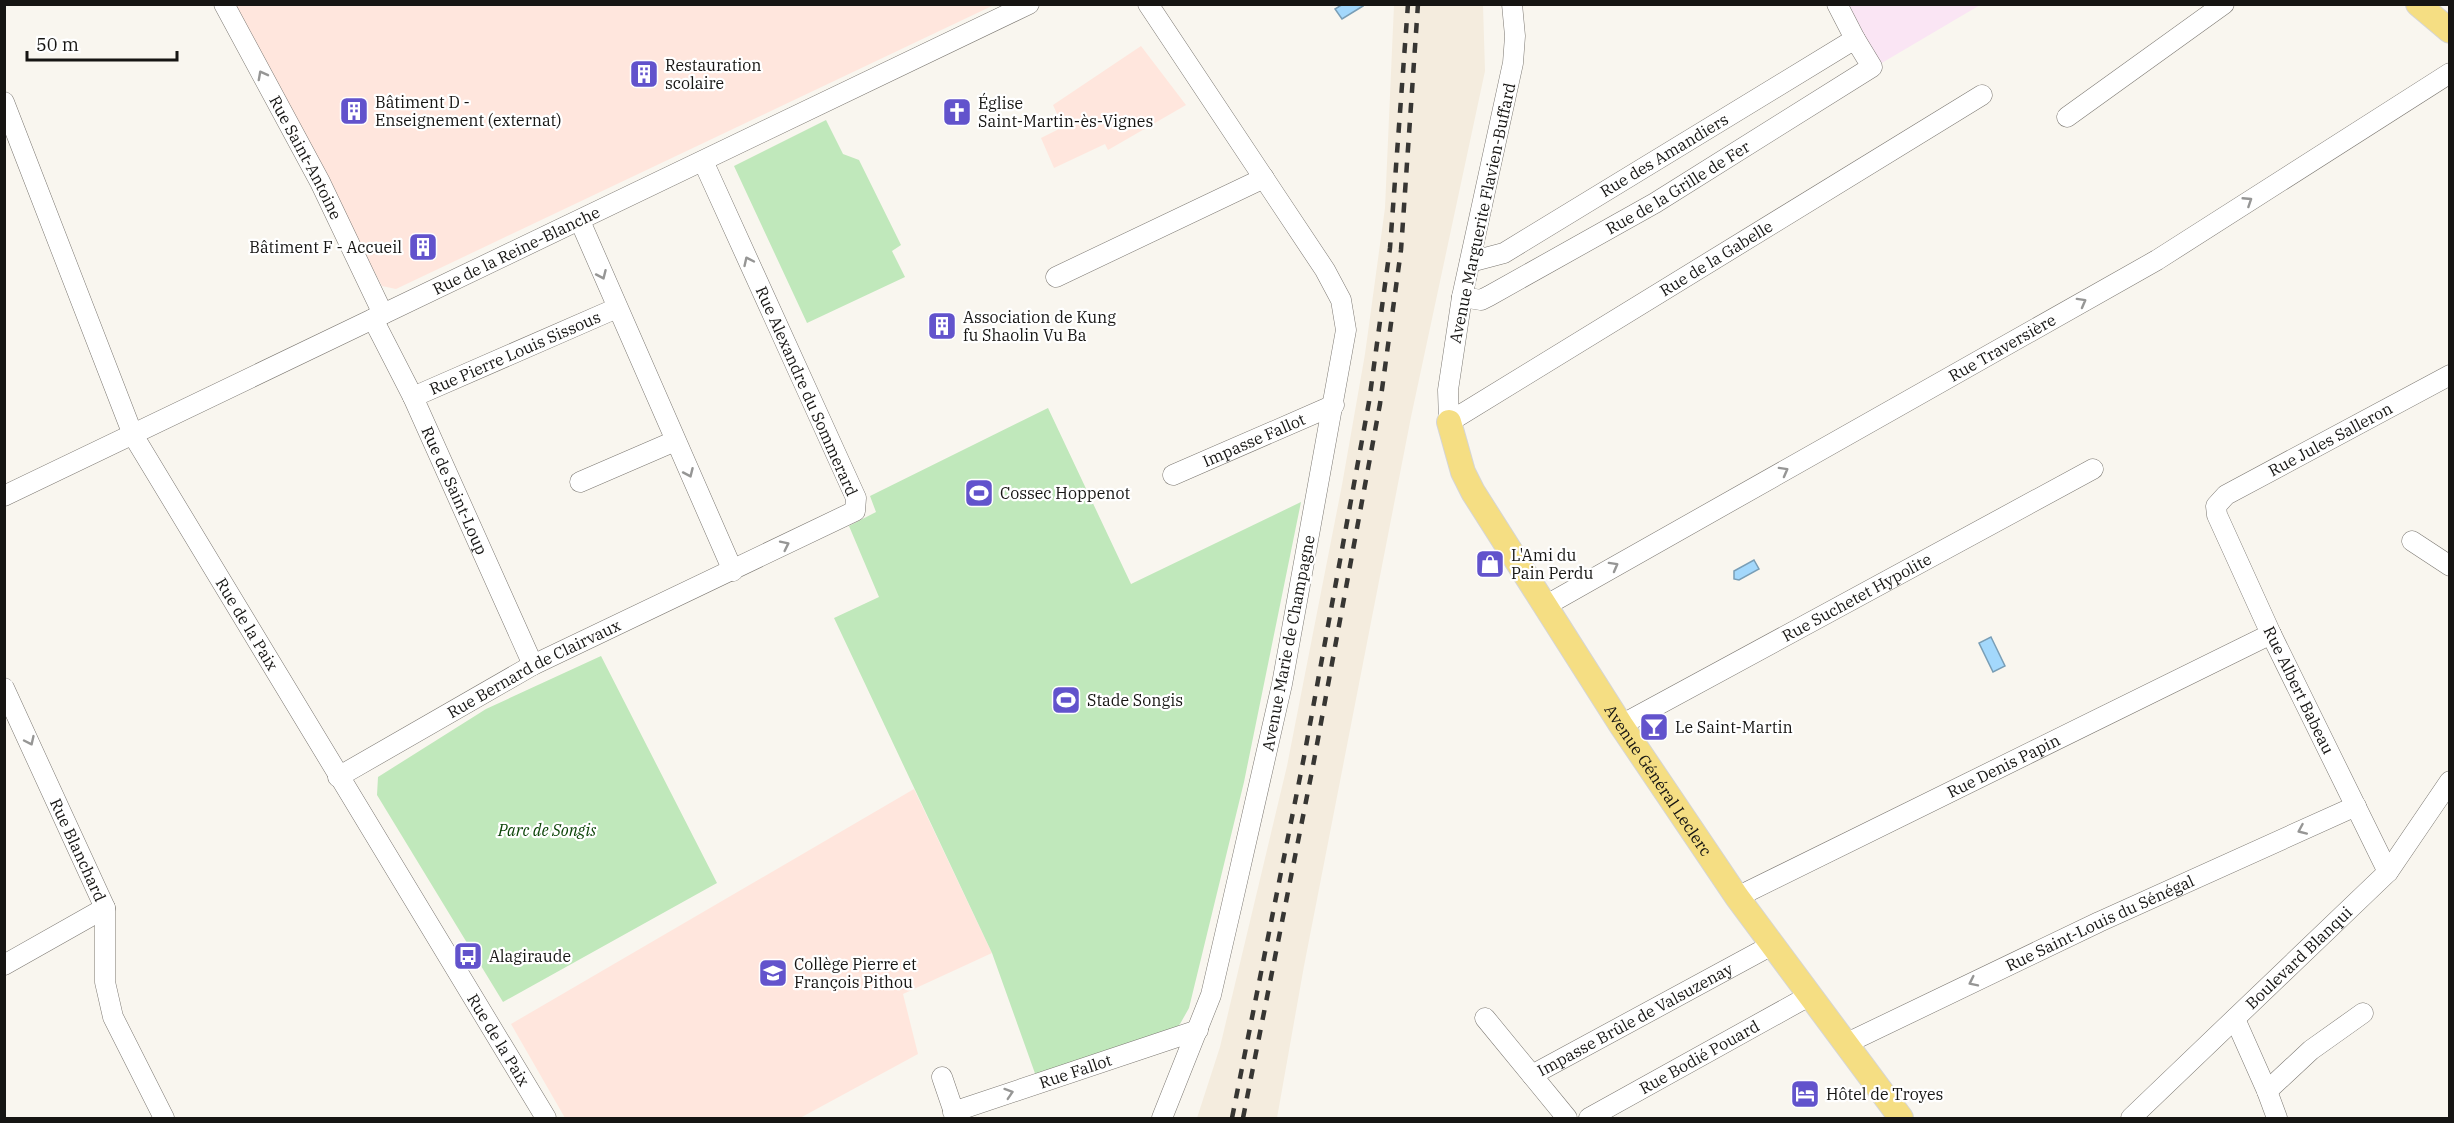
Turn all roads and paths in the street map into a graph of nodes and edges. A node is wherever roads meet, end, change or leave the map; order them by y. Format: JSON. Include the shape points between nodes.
{"nodes":[{"id":1,"x":224,"y":4,"type":"edge"},
{"id":2,"x":1029,"y":4,"type":"edge"},
{"id":3,"x":1148,"y":4,"type":"edge"},
{"id":4,"x":1512,"y":4,"type":"edge"},
{"id":5,"x":1837,"y":4,"type":"edge"},
{"id":6,"x":2224,"y":4,"type":"edge"},
{"id":7,"x":2418,"y":4,"type":"edge"},
{"id":8,"x":2450,"y":31,"type":"edge"},
{"id":9,"x":1859,"y":45,"type":"junction"},
{"id":10,"x":2450,"y":73,"type":"edge"},
{"id":11,"x":1982,"y":95,"type":"dead end"},
{"id":12,"x":4,"y":102,"type":"edge"},
{"id":13,"x":2067,"y":117,"type":"dead end"},
{"id":14,"x":703,"y":161,"type":"junction"},
{"id":15,"x":1264,"y":178,"type":"junction"},
{"id":16,"x":580,"y":221,"type":"junction"},
{"id":17,"x":1470,"y":262,"type":"junction"},
{"id":18,"x":1056,"y":277,"type":"dead end"},
{"id":19,"x":1462,"y":297,"type":"junction"},
{"id":20,"x":617,"y":308,"type":"junction"},
{"id":21,"x":378,"y":316,"type":"junction"},
{"id":22,"x":2450,"y":375,"type":"edge"},
{"id":23,"x":413,"y":397,"type":"junction"},
{"id":24,"x":1334,"y":405,"type":"junction"},
{"id":25,"x":1449,"y":422,"type":"junction"},
{"id":26,"x":133,"y":435,"type":"junction"},
{"id":27,"x":675,"y":441,"type":"junction"},
{"id":28,"x":2093,"y":469,"type":"dead end"},
{"id":29,"x":1173,"y":475,"type":"dead end"},
{"id":30,"x":580,"y":482,"type":"dead end"},
{"id":31,"x":4,"y":496,"type":"edge"},
{"id":32,"x":2216,"y":506,"type":"joint"},
{"id":33,"x":2412,"y":540,"type":"dead end"},
{"id":34,"x":2450,"y":566,"type":"edge"},
{"id":35,"x":733,"y":571,"type":"junction"},
{"id":36,"x":1545,"y":606,"type":"junction"},
{"id":37,"x":2271,"y":634,"type":"junction"},
{"id":38,"x":533,"y":666,"type":"junction"},
{"id":39,"x":4,"y":688,"type":"edge"},
{"id":40,"x":1621,"y":725,"type":"junction"},
{"id":41,"x":338,"y":777,"type":"junction"},
{"id":42,"x":2450,"y":781,"type":"edge"},
{"id":43,"x":2356,"y":806,"type":"junction"},
{"id":44,"x":2388,"y":872,"type":"junction"},
{"id":45,"x":1737,"y":897,"type":"junction"},
{"id":46,"x":105,"y":908,"type":"junction"},
{"id":47,"x":1773,"y":945,"type":"junction"},
{"id":48,"x":4,"y":965,"type":"edge"},
{"id":49,"x":1809,"y":996,"type":"junction"},
{"id":50,"x":2363,"y":1013,"type":"dead end"},
{"id":51,"x":1485,"y":1018,"type":"dead end"},
{"id":52,"x":2235,"y":1020,"type":"junction"},
{"id":53,"x":1198,"y":1030,"type":"junction"},
{"id":54,"x":1845,"y":1044,"type":"junction"},
{"id":55,"x":1532,"y":1075,"type":"junction"},
{"id":56,"x":942,"y":1077,"type":"dead end"},
{"id":57,"x":2268,"y":1091,"type":"junction"},
{"id":58,"x":955,"y":1115,"type":"edge"},
{"id":59,"x":164,"y":1119,"type":"edge"},
{"id":60,"x":546,"y":1119,"type":"edge"},
{"id":61,"x":1162,"y":1119,"type":"edge"},
{"id":62,"x":1567,"y":1119,"type":"edge"},
{"id":63,"x":1589,"y":1119,"type":"edge"},
{"id":64,"x":1900,"y":1119,"type":"edge"},
{"id":65,"x":2131,"y":1119,"type":"edge"},
{"id":66,"x":2277,"y":1119,"type":"edge"}],
"edges":[{"from":21,"to":1,"type":"street","name":"Rue Saint-Antoine","one_way":true,"via":[[320,182]]},
{"from":2,"to":14,"type":"street","name":"Rue de la Reine-Blanche"},
{"from":3,"to":15,"type":"street","name":"Avenue Marie de Champagne"},
{"from":4,"to":17,"type":"street","name":"Avenue Marguerite Flavien-Buffard","via":[[1513,63]]},
{"from":5,"to":9,"type":"street"},
{"from":6,"to":13,"type":"street"},
{"from":7,"to":8,"type":"main road"},
{"from":9,"to":17,"type":"street","name":"Rue des Amandiers","via":[[1504,253]]},
{"from":9,"to":19,"type":"street","name":"Rue de la Grille de Fer","via":[[1872,67],[1655,203],[1481,300]]},
{"from":36,"to":10,"type":"street","name":"Rue Traversière","one_way":true,"via":[[2157,260]]},
{"from":11,"to":25,"type":"street","name":"Rue de la Gabelle"},
{"from":12,"to":26,"type":"street","name":"Rue de la Paix"},
{"from":14,"to":16,"type":"street","name":"Rue de la Reine-Blanche"},
{"from":35,"to":14,"type":"street","name":"Rue Alexandre du Sommerard","one_way":true,"via":[[855,511],[857,506]]},
{"from":15,"to":18,"type":"street"},
{"from":15,"to":24,"type":"street","name":"Avenue Marie de Champagne","via":[[1341,300],[1346,330]]},
{"from":16,"to":20,"type":"street","one_way":true},
{"from":16,"to":21,"type":"street","name":"Rue de la Reine-Blanche"},
{"from":17,"to":19,"type":"street","name":"Avenue Marguerite Flavien-Buffard"},
{"from":19,"to":25,"type":"street","name":"Avenue Marguerite Flavien-Buffard","via":[[1448,390]]},
{"from":20,"to":23,"type":"street","name":"Rue Pierre Louis Sissous"},
{"from":20,"to":27,"type":"street"},
{"from":21,"to":23,"type":"street","name":"Rue de Saint-Loup"},
{"from":21,"to":26,"type":"street","name":"Rue de la Reine-Blanche"},
{"from":22,"to":32,"type":"street","name":"Rue Jules Salleron","via":[[2226,495]]},
{"from":23,"to":38,"type":"street","name":"Rue de Saint-Loup"},
{"from":24,"to":29,"type":"street","name":"Impasse Fallot"},
{"from":24,"to":53,"type":"street","name":"Avenue Marie de Champagne","via":[[1282,684],[1211,994]]},
{"from":25,"to":36,"type":"main road","name":"Avenue Général Leclerc","via":[[1473,492]]},
{"from":26,"to":31,"type":"street","name":"Rue de la Reine-Blanche"},
{"from":26,"to":41,"type":"street","name":"Rue de la Paix"},
{"from":27,"to":30,"type":"street"},
{"from":27,"to":35,"type":"street","one_way":true},
{"from":28,"to":40,"type":"street","name":"Rue Suchetet Hypolite"},
{"from":32,"to":37,"type":"street","name":"Rue Albert Babeau"},
{"from":33,"to":34,"type":"street"},
{"from":35,"to":38,"type":"street","name":"Rue Bernard de Clairvaux"},
{"from":36,"to":40,"type":"main road","name":"Avenue Général Leclerc"},
{"from":37,"to":43,"type":"street","name":"Rue Albert Babeau"},
{"from":37,"to":45,"type":"street","name":"Rue Denis Papin"},
{"from":38,"to":41,"type":"street","name":"Rue Bernard de Clairvaux"},
{"from":39,"to":46,"type":"street","name":"Rue Blanchard","one_way":true},
{"from":40,"to":45,"type":"main road","name":"Avenue Général Leclerc"},
{"from":41,"to":60,"type":"street","name":"Rue de la Paix"},
{"from":42,"to":44,"type":"street","name":"Boulevard Blanqui"},
{"from":43,"to":44,"type":"street","name":"Rue Albert Babeau"},
{"from":43,"to":54,"type":"street","name":"Rue Saint-Louis du Sénégal","one_way":true,"via":[[2099,922]]},
{"from":44,"to":52,"type":"street","name":"Boulevard Blanqui"},
{"from":45,"to":47,"type":"main road","name":"Avenue Général Leclerc"},
{"from":46,"to":48,"type":"street"},
{"from":46,"to":59,"type":"street","name":"Rue Blanchard","via":[[105,982],[113,1017]]},
{"from":47,"to":49,"type":"main road","name":"Avenue Général Leclerc"},
{"from":47,"to":55,"type":"street","name":"Impasse Brûle de Valsuzenay"},
{"from":49,"to":54,"type":"main road","name":"Avenue Général Leclerc"},
{"from":49,"to":63,"type":"street","name":"Rue Bodié Pouard"},
{"from":50,"to":57,"type":"street","via":[[2311,1050]]},
{"from":51,"to":55,"type":"street","name":"Impasse Brûle de Valsuzenay"},
{"from":52,"to":57,"type":"street"},
{"from":52,"to":65,"type":"street","name":"Boulevard Blanqui"},
{"from":58,"to":53,"type":"street","name":"Rue Fallot","one_way":true},
{"from":53,"to":61,"type":"street","name":"Avenue Marie de Champagne"},
{"from":54,"to":64,"type":"main road","name":"Avenue Général Leclerc"},
{"from":55,"to":62,"type":"street"},
{"from":56,"to":58,"type":"street","name":"Rue Fallot"},
{"from":57,"to":66,"type":"street"}]}
